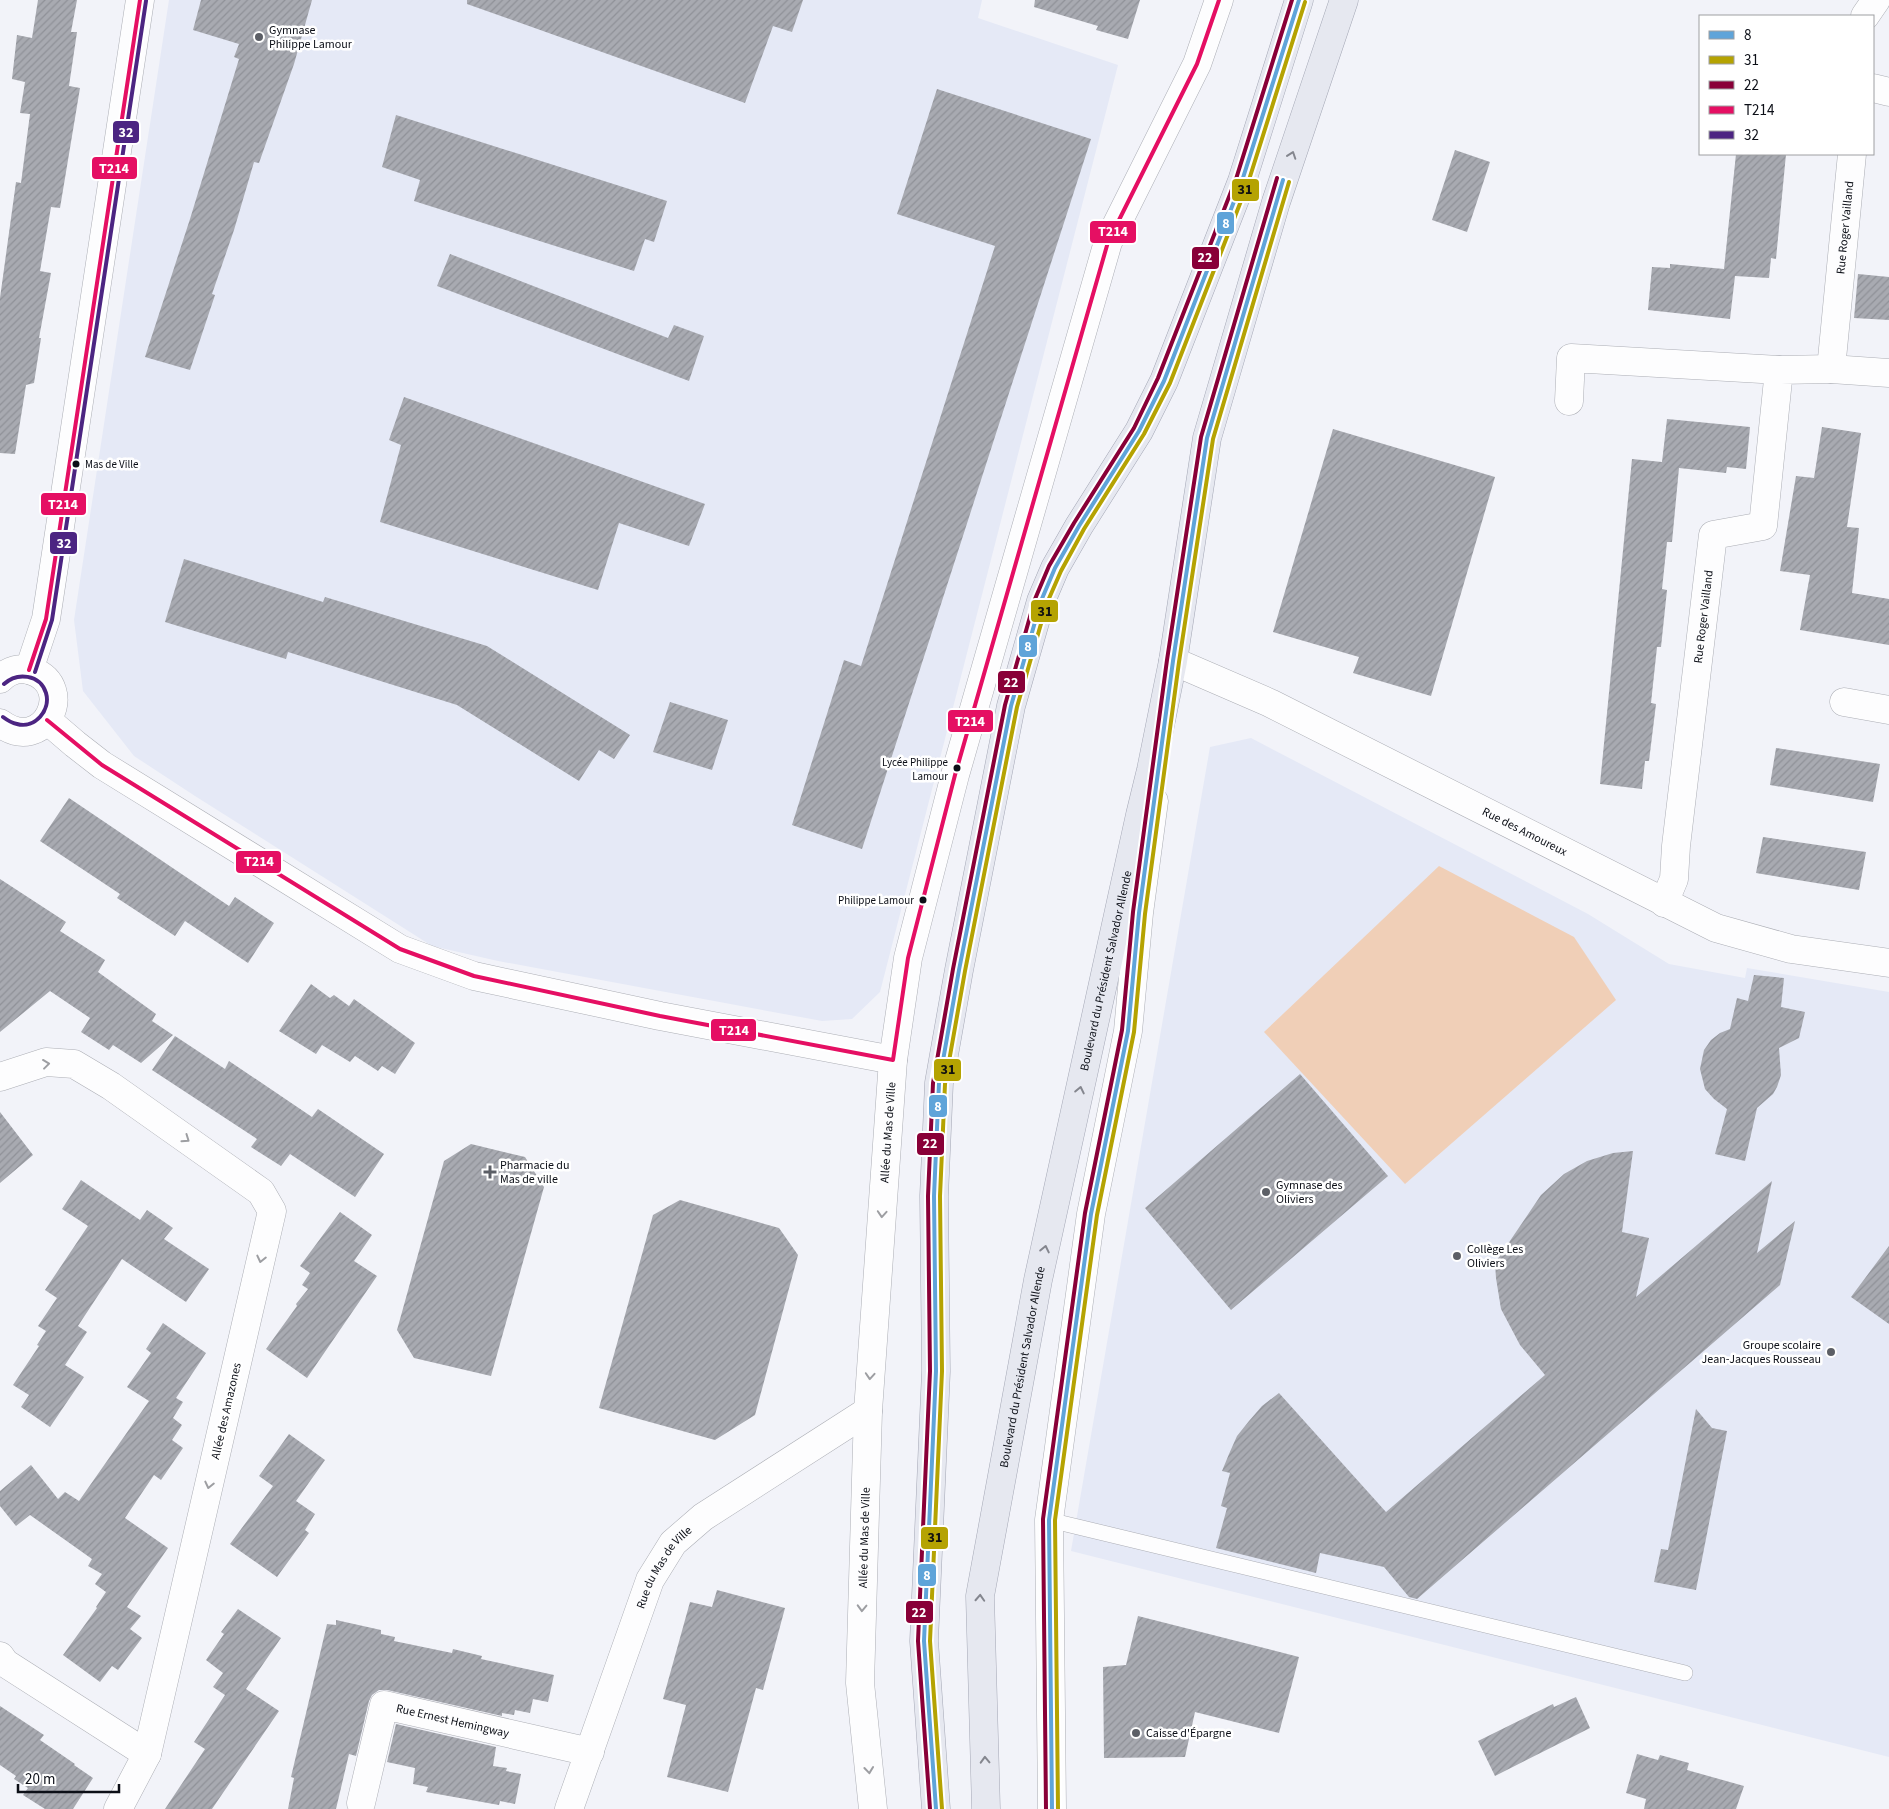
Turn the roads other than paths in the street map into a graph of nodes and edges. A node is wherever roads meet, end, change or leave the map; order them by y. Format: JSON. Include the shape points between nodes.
{"nodes":[{"id":1,"x":140,"y":0,"type":"edge"},
{"id":2,"x":1219,"y":0,"type":"edge"},
{"id":3,"x":1299,"y":0,"type":"edge"},
{"id":4,"x":1344,"y":0,"type":"edge"},
{"id":5,"x":1876,"y":0,"type":"edge"},
{"id":6,"x":1866,"y":15,"type":"edge"},
{"id":7,"x":1874,"y":88,"type":"edge"},
{"id":8,"x":1889,"y":92,"type":"edge"},
{"id":9,"x":1852,"y":155,"type":"edge"},
{"id":10,"x":1831,"y":369,"type":"junction"},
{"id":11,"x":1779,"y":370,"type":"junction"},
{"id":12,"x":1889,"y":373,"type":"edge"},
{"id":13,"x":1569,"y":401,"type":"dead end"},
{"id":14,"x":1173,"y":661,"type":"junction"},
{"id":15,"x":29,"y":670,"type":"junction"},
{"id":16,"x":0,"y":679,"type":"edge"},
{"id":17,"x":1844,"y":702,"type":"dead end"},
{"id":18,"x":1889,"y":710,"type":"edge"},
{"id":19,"x":48,"y":720,"type":"junction"},
{"id":20,"x":0,"y":723,"type":"edge"},
{"id":21,"x":1664,"y":903,"type":"junction"},
{"id":22,"x":1889,"y":963,"type":"edge"},
{"id":23,"x":893,"y":1060,"type":"junction"},
{"id":24,"x":0,"y":1078,"type":"edge"},
{"id":25,"x":868,"y":1411,"type":"junction"},
{"id":26,"x":1049,"y":1520,"type":"junction"},
{"id":27,"x":0,"y":1656,"type":"edge"},
{"id":28,"x":1685,"y":1672,"type":"dead end"},
{"id":29,"x":590,"y":1752,"type":"junction"},
{"id":30,"x":147,"y":1754,"type":"junction"},
{"id":31,"x":361,"y":1803,"type":"dead end"},
{"id":32,"x":118,"y":1809,"type":"edge"},
{"id":33,"x":569,"y":1809,"type":"edge"},
{"id":34,"x":873,"y":1809,"type":"edge"},
{"id":35,"x":936,"y":1809,"type":"edge"},
{"id":36,"x":986,"y":1809,"type":"edge"},
{"id":37,"x":1052,"y":1809,"type":"edge"}],
"edges":[{"from":1,"to":15,"type":"street","via":[[46,619]]},
{"from":2,"to":23,"type":"street","name":"Allée du Mas de Ville","via":[[1197,64],[1108,242],[956,775],[908,958]]},
{"from":3,"to":35,"type":"main road","via":[[1242,181],[1164,381],[1139,431],[1055,568],[1041,601],[1011,706],[939,1083],[934,1196],[935,1438],[924,1641]]},
{"from":14,"to":4,"type":"main road","name":"Boulevard du Président Salvador Allende","one_way":true,"via":[[1207,438],[1276,202]]},
{"from":5,"to":6,"type":"street"},
{"from":7,"to":8,"type":"street"},
{"from":9,"to":10,"type":"street","name":"Rue Roger Vailland"},
{"from":10,"to":11,"type":"street"},
{"from":10,"to":12,"type":"street"},
{"from":11,"to":13,"type":"street","via":[[1571,358]]},
{"from":11,"to":21,"type":"street","name":"Rue Roger Vailland","via":[[1762,526],[1713,534],[1674,879]]},
{"from":14,"to":21,"type":"street","name":"Rue des Amoureux","via":[[1270,703]]},
{"from":14,"to":26,"type":"street","via":[[1139,913],[1128,1031],[1091,1214]]},
{"from":36,"to":14,"type":"main road","name":"Boulevard du Président Salvador Allende","one_way":true,"via":[[980,1596],[1038,1280],[1152,770]]},
{"from":15,"to":16,"type":"street","via":[[11,671]]},
{"from":15,"to":19,"type":"street","via":[[45,678],[53,694],[54,703]]},
{"from":17,"to":18,"type":"street"},
{"from":19,"to":20,"type":"street","via":[[29,732],[8,729]]},
{"from":19,"to":23,"type":"street","via":[[102,764],[400,949],[474,976],[660,1016]]},
{"from":21,"to":22,"type":"street","name":"Rue des Amoureux","via":[[1716,928],[1760,941],[1791,949]]},
{"from":23,"to":25,"type":"street","name":"Allée du Mas de Ville","one_way":true},
{"from":24,"to":30,"type":"street","name":"Allée des Amazones","one_way":true,"via":[[46,1062],[74,1064],[112,1086],[261,1192],[272,1212]]},
{"from":25,"to":29,"type":"street","name":"Rue du Mas de Ville","via":[[703,1517],[673,1543],[650,1580]]},
{"from":25,"to":34,"type":"street","name":"Allée du Mas de Ville","one_way":true,"via":[[860,1683]]},
{"from":26,"to":28,"type":"lane"},
{"from":26,"to":37,"type":"street"},
{"from":27,"to":30,"type":"street","via":[[5,1663]]},
{"from":29,"to":31,"type":"street","name":"Rue Ernest Hemingway","via":[[384,1705]]},
{"from":29,"to":33,"type":"street","name":"Rue du Mas de Ville"},
{"from":30,"to":32,"type":"street","name":"Allée des Amazones"}]}
